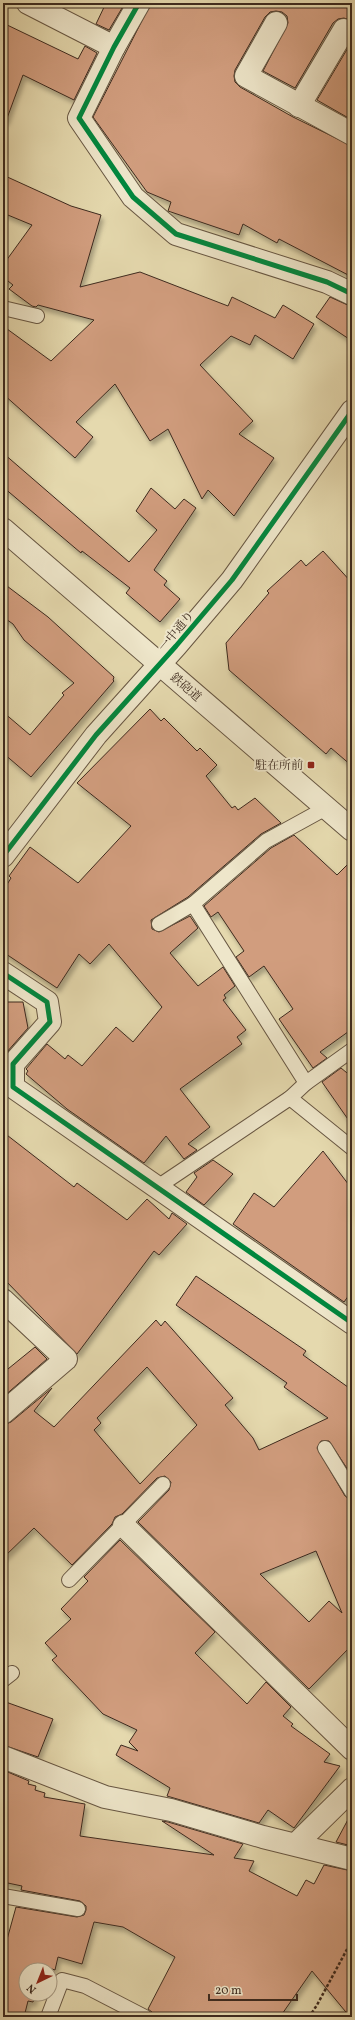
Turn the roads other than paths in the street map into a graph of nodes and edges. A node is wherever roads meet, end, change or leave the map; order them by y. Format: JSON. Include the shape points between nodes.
{"nodes":[{"id":1,"x":28,"y":3,"type":"edge"},
{"id":2,"x":139,"y":3,"type":"edge"},
{"id":3,"x":276,"y":23,"type":"dead end"},
{"id":4,"x":344,"y":30,"type":"dead end"},
{"id":5,"x":114,"y":47,"type":"junction"},
{"id":6,"x":299,"y":106,"type":"junction"},
{"id":7,"x":352,"y":134,"type":"edge"},
{"id":8,"x":352,"y":294,"type":"edge"},
{"id":9,"x":3,"y":308,"type":"edge"},
{"id":10,"x":37,"y":316,"type":"dead end"},
{"id":11,"x":352,"y":411,"type":"edge"},
{"id":12,"x":3,"y":529,"type":"edge"},
{"id":13,"x":160,"y":665,"type":"junction"},
{"id":14,"x":326,"y":808,"type":"junction"},
{"id":15,"x":352,"y":830,"type":"edge"},
{"id":16,"x":3,"y":855,"type":"edge"},
{"id":17,"x":193,"y":904,"type":"junction"},
{"id":18,"x":159,"y":924,"type":"dead end"},
{"id":19,"x":3,"y":974,"type":"edge"},
{"id":20,"x":352,"y":1050,"type":"edge"},
{"id":21,"x":306,"y":1083,"type":"junction"},
{"id":22,"x":290,"y":1098,"type":"junction"},
{"id":23,"x":352,"y":1148,"type":"edge"},
{"id":24,"x":156,"y":1188,"type":"junction"},
{"id":25,"x":3,"y":1300,"type":"edge"},
{"id":26,"x":352,"y":1323,"type":"edge"},
{"id":27,"x":3,"y":1413,"type":"edge"},
{"id":28,"x":325,"y":1448,"type":"dead end"},
{"id":29,"x":163,"y":1484,"type":"dead end"},
{"id":30,"x":352,"y":1492,"type":"edge"},
{"id":31,"x":124,"y":1526,"type":"junction"},
{"id":32,"x":69,"y":1580,"type":"dead end"},
{"id":33,"x":352,"y":1749,"type":"edge"},
{"id":34,"x":3,"y":1757,"type":"edge"},
{"id":35,"x":352,"y":1789,"type":"edge"},
{"id":36,"x":296,"y":1844,"type":"junction"},
{"id":37,"x":352,"y":1859,"type":"edge"},
{"id":38,"x":3,"y":1896,"type":"edge"},
{"id":39,"x":78,"y":1909,"type":"dead end"},
{"id":40,"x":48,"y":2017,"type":"edge"},
{"id":41,"x":145,"y":2017,"type":"edge"}],
"edges":[{"from":1,"to":5,"type":"street"},
{"from":2,"to":5,"type":"street"},
{"from":3,"to":6,"type":"street","via":[[246,76]]},
{"from":4,"to":6,"type":"street"},
{"from":5,"to":8,"type":"street","via":[[79,118],[133,197],[176,234],[327,282]]},
{"from":6,"to":7,"type":"street"},
{"from":9,"to":10,"type":"lane"},
{"from":11,"to":13,"type":"street","name":"一中通り","via":[[232,580]]},
{"from":12,"to":13,"type":"street","name":"鉄砲道"},
{"from":13,"to":14,"type":"street","name":"鉄砲道"},
{"from":13,"to":16,"type":"street","name":"一中通り","via":[[96,735]]},
{"from":14,"to":15,"type":"street","name":"鉄砲道"},
{"from":14,"to":17,"type":"lane","via":[[266,841]]},
{"from":17,"to":18,"type":"lane"},
{"from":17,"to":21,"type":"lane"},
{"from":19,"to":24,"type":"street","via":[[47,1002],[50,1022],[14,1064],[13,1087]]},
{"from":20,"to":21,"type":"lane"},
{"from":21,"to":22,"type":"lane"},
{"from":22,"to":23,"type":"lane"},
{"from":22,"to":24,"type":"lane"},
{"from":24,"to":26,"type":"street"},
{"from":25,"to":27,"type":"street","via":[[66,1359]]},
{"from":28,"to":30,"type":"lane"},
{"from":29,"to":31,"type":"lane"},
{"from":31,"to":32,"type":"lane"},
{"from":31,"to":33,"type":"street"},
{"from":34,"to":36,"type":"street","via":[[105,1797],[171,1810]]},
{"from":35,"to":36,"type":"street"},
{"from":36,"to":37,"type":"street"},
{"from":38,"to":39,"type":"lane"},
{"from":40,"to":41,"type":"lane","via":[[62,1980],[85,1986]]}]}
